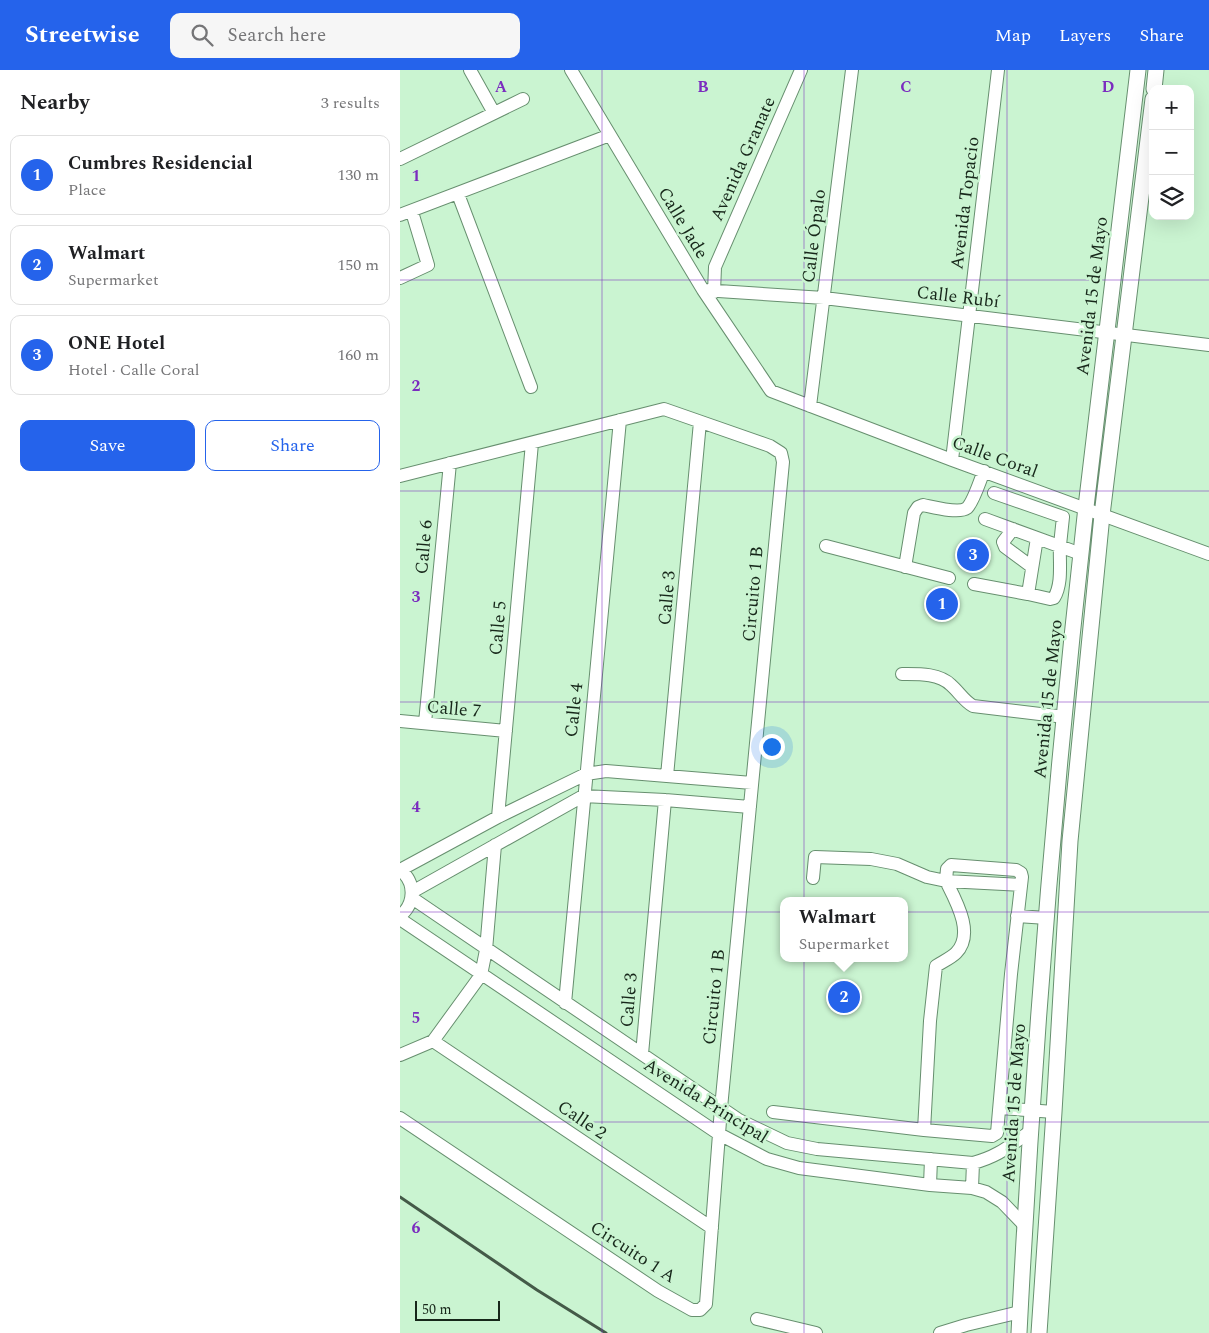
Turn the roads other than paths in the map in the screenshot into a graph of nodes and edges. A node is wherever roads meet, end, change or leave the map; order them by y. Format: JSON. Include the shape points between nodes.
{"nodes":[{"id":1,"x":470,"y":70,"type":"edge"},
{"id":2,"x":570,"y":70,"type":"edge"},
{"id":3,"x":801,"y":70,"type":"edge"},
{"id":4,"x":852,"y":70,"type":"edge"},
{"id":5,"x":998,"y":70,"type":"edge"},
{"id":6,"x":1138,"y":70,"type":"edge"},
{"id":7,"x":1156,"y":70,"type":"edge"},
{"id":8,"x":1154,"y":85,"type":"edge"},
{"id":9,"x":523,"y":99,"type":"dead end"},
{"id":10,"x":494,"y":112,"type":"junction"},
{"id":11,"x":1149,"y":130,"type":"edge"},
{"id":12,"x":610,"y":135,"type":"junction"},
{"id":13,"x":400,"y":159,"type":"edge"},
{"id":14,"x":458,"y":194,"type":"junction"},
{"id":15,"x":406,"y":214,"type":"edge"},
{"id":16,"x":400,"y":278,"type":"edge"},
{"id":17,"x":709,"y":291,"type":"junction"},
{"id":18,"x":824,"y":298,"type":"junction"},
{"id":19,"x":969,"y":316,"type":"junction"},
{"id":20,"x":1107,"y":332,"type":"junction"},
{"id":21,"x":1124,"y":334,"type":"junction"},
{"id":22,"x":1209,"y":345,"type":"edge"},
{"id":23,"x":531,"y":387,"type":"dead end"},
{"id":24,"x":771,"y":391,"type":"joint"},
{"id":25,"x":810,"y":406,"type":"junction"},
{"id":26,"x":620,"y":420,"type":"junction"},
{"id":27,"x":700,"y":422,"type":"junction"},
{"id":28,"x":532,"y":443,"type":"junction"},
{"id":29,"x":952,"y":460,"type":"junction"},
{"id":30,"x":450,"y":464,"type":"junction"},
{"id":31,"x":984,"y":471,"type":"junction"},
{"id":32,"x":400,"y":476,"type":"edge"},
{"id":33,"x":994,"y":493,"type":"dead end"},
{"id":34,"x":1086,"y":509,"type":"junction"},
{"id":35,"x":1102,"y":515,"type":"junction"},
{"id":36,"x":985,"y":520,"type":"dead end"},
{"id":37,"x":1013,"y":529,"type":"junction"},
{"id":38,"x":1037,"y":538,"type":"junction"},
{"id":39,"x":1060,"y":545,"type":"junction"},
{"id":40,"x":826,"y":546,"type":"dead end"},
{"id":41,"x":1081,"y":554,"type":"junction"},
{"id":42,"x":1209,"y":554,"type":"edge"},
{"id":43,"x":905,"y":567,"type":"junction"},
{"id":44,"x":1032,"y":567,"type":"junction"},
{"id":45,"x":1060,"y":577,"type":"junction"},
{"id":46,"x":949,"y":578,"type":"dead end"},
{"id":47,"x":1079,"y":580,"type":"junction"},
{"id":48,"x":974,"y":584,"type":"dead end"},
{"id":49,"x":1028,"y":594,"type":"junction"},
{"id":50,"x":902,"y":674,"type":"dead end"},
{"id":51,"x":1065,"y":717,"type":"junction"},
{"id":52,"x":400,"y":721,"type":"edge"},
{"id":53,"x":425,"y":724,"type":"junction"},
{"id":54,"x":506,"y":731,"type":"junction"},
{"id":55,"x":586,"y":774,"type":"junction"},
{"id":56,"x":668,"y":776,"type":"junction"},
{"id":57,"x":752,"y":783,"type":"junction"},
{"id":58,"x":583,"y":796,"type":"junction"},
{"id":59,"x":665,"y":800,"type":"junction"},
{"id":60,"x":750,"y":807,"type":"junction"},
{"id":61,"x":498,"y":817,"type":"junction"},
{"id":62,"x":1070,"y":840,"type":"junction"},
{"id":63,"x":1053,"y":841,"type":"junction"},
{"id":64,"x":495,"y":845,"type":"junction"},
{"id":65,"x":400,"y":870,"type":"edge"},
{"id":66,"x":813,"y":878,"type":"dead end"},
{"id":67,"x":946,"y":881,"type":"junction"},
{"id":68,"x":412,"y":895,"type":"junction"},
{"id":69,"x":1017,"y":916,"type":"junction"},
{"id":70,"x":400,"y":918,"type":"edge"},
{"id":71,"x":1047,"y":918,"type":"junction"},
{"id":72,"x":486,"y":950,"type":"junction"},
{"id":73,"x":481,"y":975,"type":"junction"},
{"id":74,"x":565,"y":1003,"type":"junction"},
{"id":75,"x":433,"y":1041,"type":"junction"},
{"id":76,"x":642,"y":1054,"type":"junction"},
{"id":77,"x":400,"y":1055,"type":"edge"},
{"id":78,"x":721,"y":1108,"type":"junction"},
{"id":79,"x":1000,"y":1108,"type":"junction"},
{"id":80,"x":1032,"y":1111,"type":"junction"},
{"id":81,"x":773,"y":1112,"type":"dead end"},
{"id":82,"x":1054,"y":1112,"type":"junction"},
{"id":83,"x":400,"y":1118,"type":"edge"},
{"id":84,"x":924,"y":1130,"type":"junction"},
{"id":85,"x":1031,"y":1131,"type":"junction"},
{"id":86,"x":719,"y":1134,"type":"junction"},
{"id":87,"x":931,"y":1159,"type":"junction"},
{"id":88,"x":973,"y":1163,"type":"junction"},
{"id":89,"x":930,"y":1185,"type":"junction"},
{"id":90,"x":972,"y":1188,"type":"junction"},
{"id":91,"x":1024,"y":1226,"type":"junction"},
{"id":92,"x":712,"y":1228,"type":"junction"},
{"id":93,"x":1020,"y":1312,"type":"junction"},
{"id":94,"x":757,"y":1319,"type":"dead end"},
{"id":95,"x":816,"y":1333,"type":"edge"},
{"id":96,"x":940,"y":1333,"type":"edge"},
{"id":97,"x":1020,"y":1333,"type":"edge"},
{"id":98,"x":1038,"y":1333,"type":"edge"}],
"edges":[{"from":1,"to":10,"type":"street"},
{"from":2,"to":12,"type":"street","name":"Calle Jade"},
{"from":3,"to":17,"type":"street","name":"Avenida Granate","via":[[715,266]]},
{"from":4,"to":18,"type":"street","name":"Calle Ópalo"},
{"from":5,"to":19,"type":"street","name":"Avenida Topacio"},
{"from":6,"to":20,"type":"main road","name":"Avenida 15 de Mayo"},
{"from":7,"to":8,"type":"main road"},
{"from":9,"to":10,"type":"street"},
{"from":10,"to":13,"type":"street"},
{"from":11,"to":21,"type":"main road","name":"Avenida 15 de Mayo"},
{"from":12,"to":14,"type":"street"},
{"from":12,"to":17,"type":"street","name":"Calle Jade"},
{"from":14,"to":15,"type":"street"},
{"from":14,"to":23,"type":"street"},
{"from":15,"to":16,"type":"street","via":[[422,243],[428,265]]},
{"from":17,"to":18,"type":"street","name":"Calle Rubí"},
{"from":17,"to":24,"type":"street","name":"Calle Jade"},
{"from":18,"to":19,"type":"street","name":"Calle Rubí"},
{"from":18,"to":25,"type":"street","name":"Calle Ópalo"},
{"from":19,"to":20,"type":"street","name":"Calle Rubí"},
{"from":19,"to":29,"type":"street","name":"Avenida Topacio"},
{"from":20,"to":21,"type":"street","name":"Calle Rubí"},
{"from":20,"to":34,"type":"main road","name":"Avenida 15 de Mayo"},
{"from":21,"to":22,"type":"street","name":"Calle Rubí"},
{"from":21,"to":35,"type":"main road","name":"Avenida 15 de Mayo"},
{"from":24,"to":25,"type":"street","name":"Calle Coral"},
{"from":25,"to":29,"type":"street","name":"Calle Coral"},
{"from":26,"to":27,"type":"street","name":"Circuito 1 B","via":[[664,409]]},
{"from":26,"to":28,"type":"street","name":"Circuito 1 B"},
{"from":26,"to":55,"type":"street","name":"Calle 4"},
{"from":27,"to":56,"type":"street","name":"Calle 3"},
{"from":27,"to":57,"type":"street","name":"Circuito 1 B","via":[[770,446],[781,453],[783,462]]},
{"from":28,"to":30,"type":"street","name":"Circuito 1 B"},
{"from":28,"to":54,"type":"street","name":"Calle 5"},
{"from":29,"to":31,"type":"street","name":"Calle Coral"},
{"from":30,"to":32,"type":"street","name":"Circuito 1 B"},
{"from":30,"to":53,"type":"street","name":"Calle 6"},
{"from":31,"to":34,"type":"street","name":"Calle Coral"},
{"from":31,"to":43,"type":"street","via":[[966,509],[918,507],[914,513]]},
{"from":33,"to":39,"type":"street","via":[[1063,517]]},
{"from":34,"to":35,"type":"street","name":"Calle Coral"},
{"from":34,"to":41,"type":"main road","name":"Avenida 15 de Mayo"},
{"from":35,"to":42,"type":"street","name":"Calle Coral"},
{"from":35,"to":62,"type":"main road","name":"Avenida 15 de Mayo"},
{"from":36,"to":37,"type":"street"},
{"from":37,"to":38,"type":"street"},
{"from":37,"to":44,"type":"street","via":[[1003,542],[1005,547]]},
{"from":38,"to":39,"type":"street"},
{"from":38,"to":44,"type":"street"},
{"from":39,"to":41,"type":"street"},
{"from":39,"to":45,"type":"street"},
{"from":40,"to":43,"type":"street"},
{"from":41,"to":47,"type":"main road","name":"Avenida 15 de Mayo"},
{"from":43,"to":46,"type":"street"},
{"from":44,"to":49,"type":"street"},
{"from":45,"to":47,"type":"street"},
{"from":45,"to":49,"type":"street","via":[[1054,598]]},
{"from":47,"to":51,"type":"main road","name":"Avenida 15 de Mayo"},
{"from":48,"to":49,"type":"street"},
{"from":50,"to":51,"type":"street","via":[[939,677],[950,683],[966,703],[974,706]]},
{"from":51,"to":63,"type":"main road","name":"Avenida 15 de Mayo"},
{"from":52,"to":53,"type":"street","name":"Calle 7"},
{"from":53,"to":54,"type":"street","name":"Calle 7"},
{"from":54,"to":61,"type":"street","name":"Calle 5"},
{"from":55,"to":56,"type":"street","via":[[606,771]]},
{"from":55,"to":58,"type":"street","name":"Calle 4"},
{"from":55,"to":61,"type":"street"},
{"from":56,"to":57,"type":"street"},
{"from":57,"to":60,"type":"street","name":"Circuito 1 B"},
{"from":58,"to":59,"type":"street"},
{"from":58,"to":64,"type":"street"},
{"from":58,"to":74,"type":"street","name":"Calle 4"},
{"from":59,"to":60,"type":"street"},
{"from":59,"to":76,"type":"street","name":"Calle 3"},
{"from":60,"to":78,"type":"street","name":"Circuito 1 B"},
{"from":61,"to":65,"type":"street"},
{"from":62,"to":63,"type":"main road"},
{"from":62,"to":82,"type":"main road","name":"Avenida 15 de Mayo"},
{"from":63,"to":71,"type":"main road","name":"Avenida 15 de Mayo"},
{"from":64,"to":68,"type":"street"},
{"from":64,"to":72,"type":"street"},
{"from":65,"to":68,"type":"street","via":[[408,879]]},
{"from":66,"to":67,"type":"street","via":[[815,857],[897,864]]},
{"from":67,"to":69,"type":"street","via":[[947,869],[951,865],[1016,870],[1021,873]]},
{"from":67,"to":84,"type":"street","via":[[963,915],[963,942],[956,953],[936,966]]},
{"from":68,"to":70,"type":"street"},
{"from":68,"to":72,"type":"street","name":"Avenida Principal"},
{"from":69,"to":71,"type":"street"},
{"from":69,"to":79,"type":"street"},
{"from":70,"to":73,"type":"street","name":"Avenida Principal"},
{"from":71,"to":80,"type":"main road","name":"Avenida 15 de Mayo"},
{"from":72,"to":73,"type":"street"},
{"from":72,"to":74,"type":"street","name":"Avenida Principal"},
{"from":73,"to":75,"type":"street"},
{"from":73,"to":86,"type":"street","name":"Avenida Principal"},
{"from":74,"to":76,"type":"street","name":"Avenida Principal"},
{"from":75,"to":77,"type":"street"},
{"from":75,"to":92,"type":"street","name":"Calle 2"},
{"from":76,"to":78,"type":"street","name":"Avenida Principal"},
{"from":78,"to":86,"type":"street","name":"Circuito 1 B"},
{"from":78,"to":87,"type":"street","name":"Avenida Principal","via":[[787,1143],[817,1149]]},
{"from":79,"to":80,"type":"street"},
{"from":79,"to":84,"type":"street","via":[[997,1133],[992,1136]]},
{"from":80,"to":82,"type":"street"},
{"from":80,"to":85,"type":"main road","name":"Avenida 15 de Mayo"},
{"from":81,"to":84,"type":"street"},
{"from":82,"to":98,"type":"main road","name":"Avenida 15 de Mayo"},
{"from":83,"to":92,"type":"street","name":"Circuito 1 A","via":[[637,1277],[692,1310],[700,1310],[706,1304]]},
{"from":85,"to":88,"type":"street","name":"Avenida Principal","via":[[1004,1151]]},
{"from":85,"to":91,"type":"main road","name":"Avenida 15 de Mayo"},
{"from":86,"to":89,"type":"street","name":"Avenida Principal","via":[[767,1159],[799,1168]]},
{"from":86,"to":92,"type":"street","name":"Circuito 1 A"},
{"from":87,"to":88,"type":"street","name":"Avenida Principal"},
{"from":87,"to":89,"type":"street"},
{"from":88,"to":90,"type":"street"},
{"from":89,"to":90,"type":"street","name":"Avenida Principal"},
{"from":90,"to":91,"type":"street","name":"Avenida Principal","via":[[1002,1202]]},
{"from":91,"to":93,"type":"main road","name":"Avenida 15 de Mayo"},
{"from":93,"to":96,"type":"street"},
{"from":93,"to":97,"type":"main road","name":"Avenida 15 de Mayo"},
{"from":94,"to":95,"type":"street"}]}
